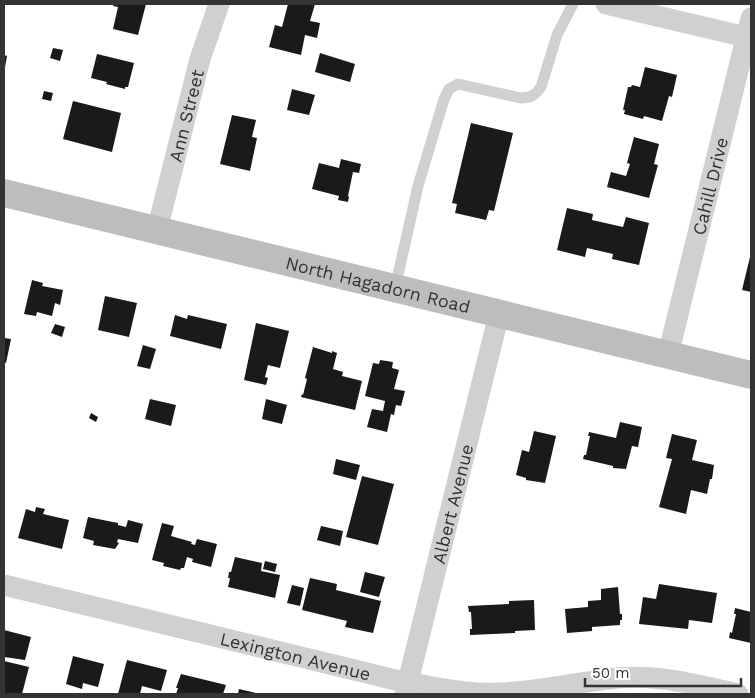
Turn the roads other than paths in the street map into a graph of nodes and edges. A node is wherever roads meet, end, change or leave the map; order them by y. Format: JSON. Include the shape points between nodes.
{"nodes":[{"id":1,"x":219,"y":4,"type":"edge"},
{"id":2,"x":573,"y":4,"type":"edge"},
{"id":3,"x":606,"y":4,"type":"edge"},
{"id":4,"x":749,"y":28,"type":"edge"},
{"id":5,"x":4,"y":193,"type":"edge"},
{"id":6,"x":157,"y":230,"type":"junction"},
{"id":7,"x":395,"y":288,"type":"junction"},
{"id":8,"x":499,"y":314,"type":"junction"},
{"id":9,"x":668,"y":355,"type":"junction"},
{"id":10,"x":751,"y":375,"type":"edge"},
{"id":11,"x":4,"y":585,"type":"edge"},
{"id":12,"x":406,"y":688,"type":"edge"},
{"id":13,"x":738,"y":694,"type":"edge"}],
"edges":[{"from":1,"to":6,"type":"street","name":"Ann Street","via":[[200,59]]},
{"from":2,"to":7,"type":"lane","via":[[557,35],[540,87],[529,98],[458,84],[449,89],[418,186]]},
{"from":3,"to":4,"type":"street"},
{"from":4,"to":9,"type":"street","name":"Cahill Drive"},
{"from":5,"to":6,"type":"street","name":"North Hagadorn Road"},
{"from":6,"to":7,"type":"street","name":"North Hagadorn Road"},
{"from":7,"to":8,"type":"street","name":"North Hagadorn Road"},
{"from":8,"to":9,"type":"street","name":"North Hagadorn Road"},
{"from":8,"to":12,"type":"street","name":"Albert Avenue"},
{"from":9,"to":10,"type":"street","name":"North Hagadorn Road"},
{"from":11,"to":12,"type":"street","name":"Lexington Avenue"},
{"from":12,"to":13,"type":"street","name":"Lexington Avenue","via":[[497,693],[619,678],[662,679]]}]}
